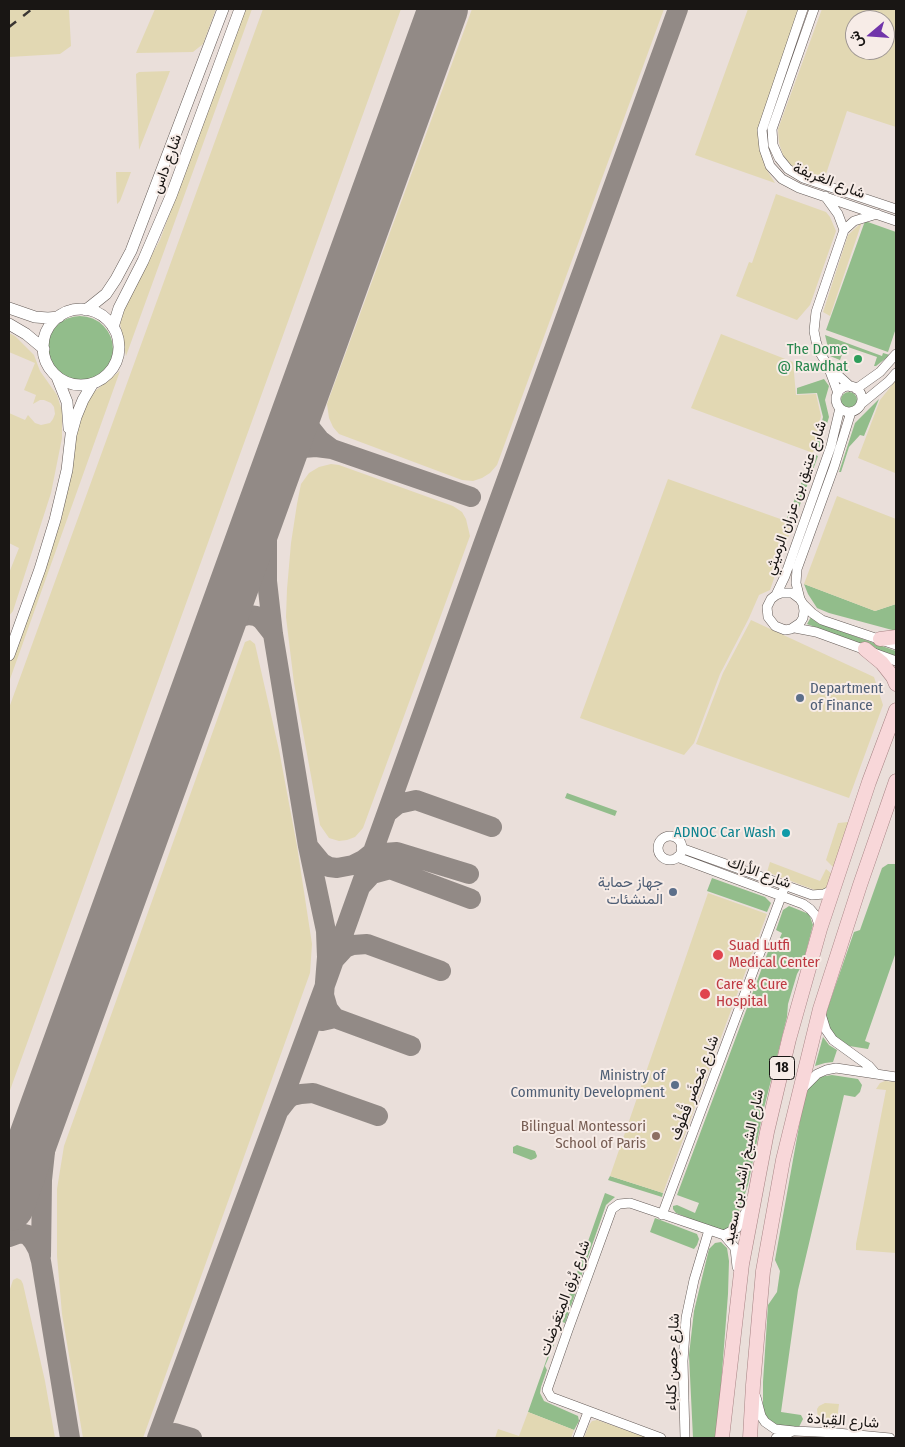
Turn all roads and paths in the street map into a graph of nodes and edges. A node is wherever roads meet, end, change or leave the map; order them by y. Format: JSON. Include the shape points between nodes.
{"nodes":[{"id":1,"x":223,"y":9,"type":"edge"},
{"id":2,"x":240,"y":9,"type":"edge"},
{"id":3,"x":803,"y":9,"type":"edge"},
{"id":4,"x":814,"y":9,"type":"edge"},
{"id":5,"x":825,"y":196,"type":"junction"},
{"id":6,"x":896,"y":209,"type":"edge"},
{"id":7,"x":878,"y":214,"type":"junction"},
{"id":8,"x":896,"y":220,"type":"edge"},
{"id":9,"x":844,"y":230,"type":"junction"},
{"id":10,"x":9,"y":308,"type":"edge"},
{"id":11,"x":86,"y":310,"type":"junction"},
{"id":12,"x":59,"y":316,"type":"junction"},
{"id":13,"x":9,"y":324,"type":"edge"},
{"id":14,"x":113,"y":327,"type":"junction"},
{"id":15,"x":44,"y":349,"type":"junction"},
{"id":16,"x":896,"y":354,"type":"edge"},
{"id":17,"x":828,"y":366,"type":"junction"},
{"id":18,"x":896,"y":373,"type":"edge"},
{"id":19,"x":57,"y":377,"type":"junction"},
{"id":20,"x":93,"y":384,"type":"junction"},
{"id":21,"x":854,"y":388,"type":"junction"},
{"id":22,"x":838,"y":393,"type":"junction"},
{"id":23,"x":861,"y":404,"type":"junction"},
{"id":24,"x":840,"y":408,"type":"junction"},
{"id":25,"x":851,"y":412,"type":"junction"},
{"id":26,"x":776,"y":595,"type":"junction"},
{"id":27,"x":802,"y":602,"type":"junction"},
{"id":28,"x":794,"y":628,"type":"junction"},
{"id":29,"x":896,"y":637,"type":"edge"},
{"id":30,"x":9,"y":638,"type":"edge"},
{"id":31,"x":880,"y":639,"type":"junction"},
{"id":32,"x":896,"y":644,"type":"edge"},
{"id":33,"x":865,"y":650,"type":"junction"},
{"id":34,"x":9,"y":655,"type":"edge"},
{"id":35,"x":896,"y":661,"type":"edge"},
{"id":36,"x":896,"y":684,"type":"edge"},
{"id":37,"x":896,"y":710,"type":"edge"},
{"id":38,"x":896,"y":781,"type":"edge"},
{"id":39,"x":682,"y":848,"type":"junction"},
{"id":40,"x":677,"y":858,"type":"junction"},
{"id":41,"x":715,"y":860,"type":"junction"},
{"id":42,"x":711,"y":870,"type":"junction"},
{"id":43,"x":785,"y":886,"type":"junction"},
{"id":44,"x":834,"y":889,"type":"junction"},
{"id":45,"x":781,"y":896,"type":"junction"},
{"id":46,"x":820,"y":929,"type":"junction"},
{"id":47,"x":820,"y":1009,"type":"junction"},
{"id":48,"x":876,"y":1074,"type":"junction"},
{"id":49,"x":896,"y":1077,"type":"edge"},
{"id":50,"x":800,"y":1091,"type":"junction"},
{"id":51,"x":754,"y":1195,"type":"junction"},
{"id":52,"x":662,"y":1215,"type":"junction"},
{"id":53,"x":709,"y":1230,"type":"junction"},
{"id":54,"x":724,"y":1235,"type":"junction"},
{"id":55,"x":738,"y":1302,"type":"junction"},
{"id":56,"x":752,"y":1385,"type":"junction"},
{"id":57,"x":588,"y":1412,"type":"junction"},
{"id":58,"x":794,"y":1432,"type":"junction"},
{"id":59,"x":813,"y":1435,"type":"edge"},
{"id":60,"x":578,"y":1438,"type":"edge"},
{"id":61,"x":660,"y":1438,"type":"edge"},
{"id":62,"x":684,"y":1438,"type":"edge"},
{"id":63,"x":722,"y":1438,"type":"edge"},
{"id":64,"x":750,"y":1438,"type":"edge"},
{"id":65,"x":776,"y":1438,"type":"edge"},
{"id":66,"x":890,"y":1438,"type":"edge"}],
"edges":[{"from":1,"to":11,"type":"street","name":"شارع داس","via":[[131,251],[106,294]]},
{"from":2,"to":14,"type":"street","name":"شارع داس","via":[[167,206]]},
{"from":3,"to":5,"type":"street","name":"شارع الغريفة","via":[[762,130],[764,149],[770,166],[782,179]]},
{"from":4,"to":6,"type":"street","name":"شارع الغريفة","via":[[772,129],[773,145],[788,169],[803,178]]},
{"from":5,"to":7,"type":"street","name":"شارع الغريفة"},
{"from":5,"to":9,"type":"street","via":[[836,209]]},
{"from":7,"to":8,"type":"street","name":"شارع الغريفة"},
{"from":7,"to":9,"type":"street","via":[[854,221]]},
{"from":9,"to":17,"type":"street","via":[[816,312],[814,331],[819,351]]},
{"from":10,"to":12,"type":"street","via":[[35,317]]},
{"from":11,"to":12,"type":"street"},
{"from":11,"to":14,"type":"street","via":[[99,313]]},
{"from":12,"to":15,"type":"street","via":[[47,331]]},
{"from":13,"to":15,"type":"street"},
{"from":14,"to":20,"type":"street","via":[[119,345],[118,357],[109,374]]},
{"from":15,"to":19,"type":"street","via":[[46,362]]},
{"from":16,"to":21,"type":"street","via":[[880,372]]},
{"from":17,"to":21,"type":"street"},
{"from":17,"to":22,"type":"street"},
{"from":18,"to":23,"type":"street"},
{"from":19,"to":20,"type":"street","via":[[74,384]]},
{"from":19,"to":30,"type":"street","via":[[67,402],[70,419],[68,437],[47,527]]},
{"from":20,"to":34,"type":"street","via":[[76,417],[55,520]]},
{"from":21,"to":22,"type":"street","via":[[844,388]]},
{"from":21,"to":23,"type":"street","via":[[862,397]]},
{"from":22,"to":24,"type":"street","via":[[836,401]]},
{"from":23,"to":25,"type":"street"},
{"from":24,"to":25,"type":"street"},
{"from":24,"to":26,"type":"street","name":"شارع عتيق بن عزران الرميثي","via":[[831,446]]},
{"from":25,"to":27,"type":"street","name":"شارع عتيق بن عزران الرميثي","via":[[797,569],[796,583]]},
{"from":26,"to":27,"type":"street","via":[[786,592]]},
{"from":26,"to":28,"type":"street","via":[[767,612],[771,623],[780,629]]},
{"from":27,"to":28,"type":"street","via":[[803,618]]},
{"from":27,"to":31,"type":"street","via":[[822,620]]},
{"from":28,"to":33,"type":"street","via":[[809,630]]},
{"from":29,"to":31,"type":"main road"},
{"from":31,"to":32,"type":"street"},
{"from":33,"to":35,"type":"street"},
{"from":33,"to":36,"type":"main road","via":[[882,664]]},
{"from":37,"to":44,"type":"main road","name":"شارع الشيخ راشد بن سعيد","number":"18"},
{"from":38,"to":47,"type":"main road","number":"18"},
{"from":39,"to":40,"type":"street"},
{"from":39,"to":40,"type":"street","via":[[672,837],[659,843],[658,852],[662,857],[668,860]]},
{"from":39,"to":41,"type":"street","name":"شارع الأراك"},
{"from":40,"to":42,"type":"street","name":"شارع الأراك"},
{"from":41,"to":42,"type":"street"},
{"from":41,"to":43,"type":"street","name":"شارع الأراك"},
{"from":42,"to":45,"type":"street","name":"شارع الأراك"},
{"from":43,"to":44,"type":"street","name":"شارع الأراك","via":[[812,895]]},
{"from":43,"to":45,"type":"street","name":"شارع مَحضَر قُطُوف"},
{"from":44,"to":46,"type":"main road","name":"شارع الشيخ راشد بن سعيد","number":"18"},
{"from":45,"to":46,"type":"street","name":"شارع الأراك","via":[[810,909]]},
{"from":45,"to":52,"type":"street","name":"شارع مَحضَر قُطُوف"},
{"from":46,"to":51,"type":"main road","name":"شارع الشيخ راشد بن سعيد","number":"18","via":[[789,1039]]},
{"from":47,"to":48,"type":"street","via":[[833,1040],[870,1066]]},
{"from":47,"to":50,"type":"main road","number":"18"},
{"from":48,"to":49,"type":"street"},
{"from":48,"to":50,"type":"street","via":[[831,1068],[817,1074]]},
{"from":50,"to":56,"type":"main road","number":"18","via":[[783,1160],[763,1271]]},
{"from":51,"to":54,"type":"street","via":[[740,1225]]},
{"from":51,"to":55,"type":"main road","name":"شارع الشيخ راشد بن سعيد","number":"18"},
{"from":52,"to":53,"type":"street","name":"شارع بُرق المِتعَرضات"},
{"from":52,"to":57,"type":"street","name":"شارع بُرق المِتعَرضات","via":[[630,1203],[619,1204],[612,1209],[547,1390],[551,1397]]},
{"from":53,"to":54,"type":"street","name":"شارع بُرق المِتعَرضات"},
{"from":53,"to":62,"type":"street","name":"شارع حِصن كلباء","via":[[686,1318]]},
{"from":54,"to":55,"type":"street","via":[[736,1253]]},
{"from":55,"to":63,"type":"main road","name":"شارع الشيخ راشد بن سعيد","number":"18"},
{"from":56,"to":58,"type":"street","name":"شارع القِيادة","via":[[765,1422],[775,1429]]},
{"from":56,"to":64,"type":"main road","number":"18"},
{"from":57,"to":60,"type":"street"},
{"from":57,"to":61,"type":"street","name":"شارع بُرق المِتعَرضات"},
{"from":58,"to":59,"type":"street","name":"شارع القِيادة"},
{"from":58,"to":65,"type":"street","name":"شارع القِيادة"},
{"from":59,"to":66,"type":"street","name":"شارع القِيادة"}]}
